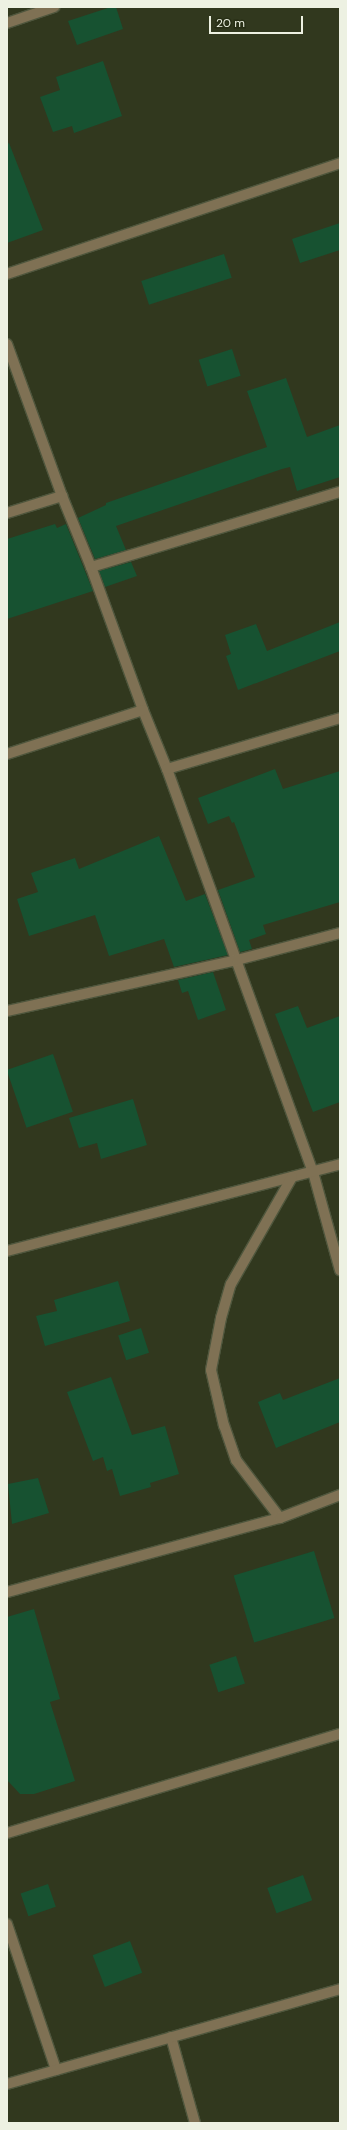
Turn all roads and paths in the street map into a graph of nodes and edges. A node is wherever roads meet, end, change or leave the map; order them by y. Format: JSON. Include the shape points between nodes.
{"nodes":[{"id":1,"x":54,"y":7,"type":"edge"},
{"id":2,"x":7,"y":23,"type":"edge"},
{"id":3,"x":340,"y":163,"type":"edge"},
{"id":4,"x":7,"y":274,"type":"edge"},
{"id":5,"x":7,"y":344,"type":"edge"},
{"id":6,"x":340,"y":492,"type":"edge"},
{"id":7,"x":62,"y":496,"type":"junction"},
{"id":8,"x":7,"y":513,"type":"edge"},
{"id":9,"x":91,"y":567,"type":"junction"},
{"id":10,"x":143,"y":710,"type":"junction"},
{"id":11,"x":340,"y":718,"type":"edge"},
{"id":12,"x":7,"y":754,"type":"edge"},
{"id":13,"x":167,"y":769,"type":"junction"},
{"id":14,"x":340,"y":932,"type":"edge"},
{"id":15,"x":237,"y":960,"type":"junction"},
{"id":16,"x":7,"y":1011,"type":"edge"},
{"id":17,"x":340,"y":1164,"type":"edge"},
{"id":18,"x":313,"y":1172,"type":"junction"},
{"id":19,"x":292,"y":1177,"type":"junction"},
{"id":20,"x":7,"y":1251,"type":"edge"},
{"id":21,"x":340,"y":1270,"type":"edge"},
{"id":22,"x":340,"y":1495,"type":"edge"},
{"id":23,"x":280,"y":1518,"type":"junction"},
{"id":24,"x":7,"y":1592,"type":"edge"},
{"id":25,"x":340,"y":1734,"type":"edge"},
{"id":26,"x":7,"y":1833,"type":"edge"},
{"id":27,"x":7,"y":1924,"type":"edge"},
{"id":28,"x":340,"y":1989,"type":"edge"},
{"id":29,"x":171,"y":2037,"type":"junction"},
{"id":30,"x":56,"y":2070,"type":"junction"},
{"id":31,"x":7,"y":2084,"type":"edge"},
{"id":32,"x":195,"y":2123,"type":"edge"}],
"edges":[{"from":1,"to":2,"type":"street"},
{"from":3,"to":4,"type":"street"},
{"from":5,"to":7,"type":"street"},
{"from":6,"to":9,"type":"street"},
{"from":7,"to":8,"type":"street"},
{"from":7,"to":9,"type":"street"},
{"from":9,"to":10,"type":"street"},
{"from":10,"to":12,"type":"street"},
{"from":10,"to":13,"type":"street"},
{"from":11,"to":13,"type":"street"},
{"from":13,"to":15,"type":"street"},
{"from":14,"to":15,"type":"street"},
{"from":15,"to":16,"type":"street"},
{"from":15,"to":18,"type":"street"},
{"from":17,"to":18,"type":"street"},
{"from":18,"to":19,"type":"street"},
{"from":18,"to":21,"type":"street"},
{"from":19,"to":20,"type":"street"},
{"from":19,"to":23,"type":"street","via":[[231,1284],[221,1318],[211,1370],[224,1426],[236,1460]]},
{"from":22,"to":23,"type":"street"},
{"from":23,"to":24,"type":"street"},
{"from":25,"to":26,"type":"street"},
{"from":27,"to":30,"type":"street"},
{"from":28,"to":29,"type":"street"},
{"from":29,"to":30,"type":"street"},
{"from":29,"to":32,"type":"street"},
{"from":30,"to":31,"type":"street"}]}
